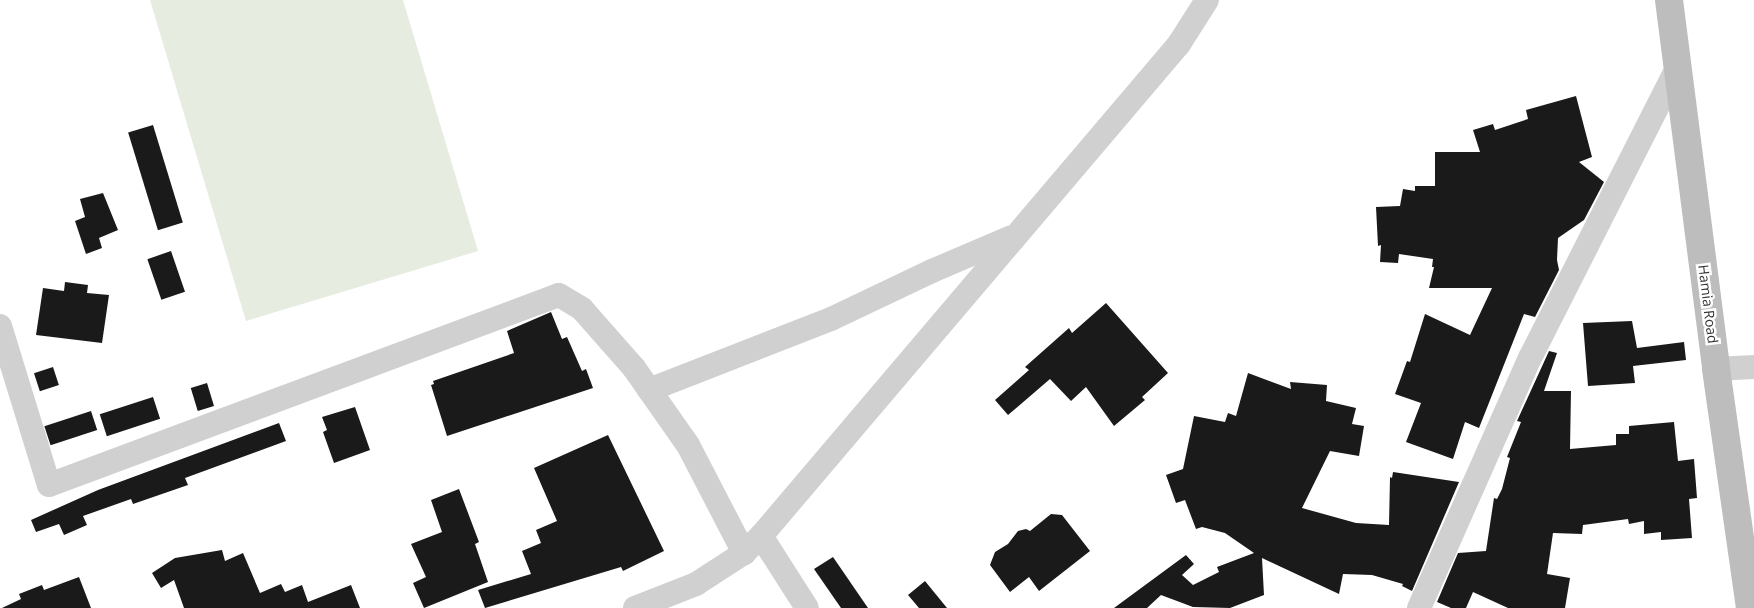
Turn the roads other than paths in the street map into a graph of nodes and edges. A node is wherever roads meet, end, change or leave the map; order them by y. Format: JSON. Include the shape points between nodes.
{"nodes":[{"id":1,"x":1207,"y":0,"type":"edge"},
{"id":2,"x":1669,"y":0,"type":"edge"},
{"id":3,"x":1678,"y":66,"type":"junction"},
{"id":4,"x":1014,"y":235,"type":"junction"},
{"id":5,"x":0,"y":326,"type":"edge"},
{"id":6,"x":1754,"y":367,"type":"edge"},
{"id":7,"x":1716,"y":368,"type":"junction"},
{"id":8,"x":649,"y":390,"type":"junction"},
{"id":9,"x":761,"y":536,"type":"junction"},
{"id":10,"x":744,"y":552,"type":"junction"},
{"id":11,"x":635,"y":608,"type":"edge"},
{"id":12,"x":807,"y":608,"type":"edge"},
{"id":13,"x":1419,"y":608,"type":"edge"},
{"id":14,"x":1750,"y":608,"type":"edge"}],
"edges":[{"from":1,"to":4,"type":"street","via":[[1178,44]]},
{"from":2,"to":3,"type":"street","name":"Hamia Road"},
{"from":3,"to":7,"type":"street","name":"Hamia Road"},
{"from":3,"to":13,"type":"street","via":[[1530,358]]},
{"from":4,"to":8,"type":"street","via":[[831,319]]},
{"from":4,"to":9,"type":"street"},
{"from":5,"to":8,"type":"street","via":[[49,485],[559,295],[582,309]]},
{"from":6,"to":7,"type":"street"},
{"from":7,"to":14,"type":"street","name":"Hamia Road"},
{"from":8,"to":10,"type":"street","via":[[688,445]]},
{"from":9,"to":10,"type":"street"},
{"from":9,"to":12,"type":"street"},
{"from":10,"to":11,"type":"street","via":[[696,584]]}]}
